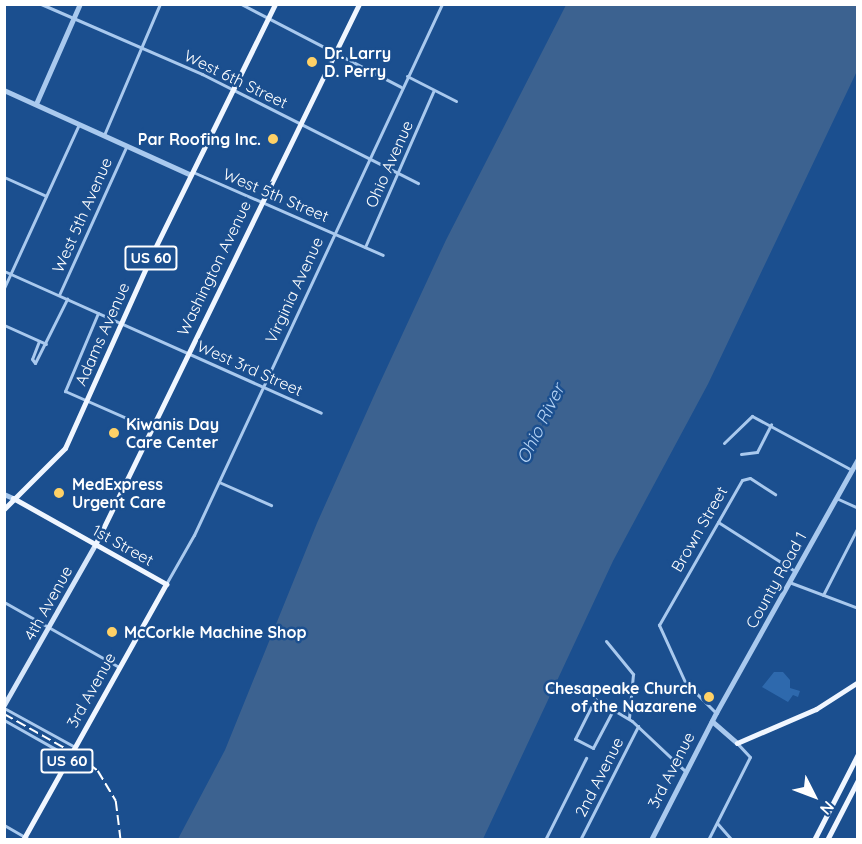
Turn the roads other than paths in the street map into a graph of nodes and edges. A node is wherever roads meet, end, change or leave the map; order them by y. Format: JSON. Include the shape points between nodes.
{"nodes":[{"id":1,"x":41,"y":4,"type":"edge"},
{"id":2,"x":80,"y":4,"type":"edge"},
{"id":3,"x":160,"y":4,"type":"edge"},
{"id":4,"x":241,"y":4,"type":"edge"},
{"id":5,"x":275,"y":4,"type":"edge"},
{"id":6,"x":359,"y":4,"type":"edge"},
{"id":7,"x":442,"y":4,"type":"edge"},
{"id":8,"x":74,"y":19,"type":"junction"},
{"id":9,"x":268,"y":19,"type":"junction"},
{"id":10,"x":141,"y":48,"type":"junction"},
{"id":11,"x":335,"y":53,"type":"junction"},
{"id":12,"x":406,"y":76,"type":"junction"},
{"id":13,"x":401,"y":87,"type":"junction"},
{"id":14,"x":4,"y":90,"type":"edge"},
{"id":15,"x":233,"y":90,"type":"junction"},
{"id":16,"x":434,"y":90,"type":"junction"},
{"id":17,"x":456,"y":101,"type":"dead end"},
{"id":18,"x":36,"y":104,"type":"junction"},
{"id":19,"x":300,"y":123,"type":"junction"},
{"id":20,"x":79,"y":124,"type":"junction"},
{"id":21,"x":104,"y":135,"type":"junction"},
{"id":22,"x":127,"y":145,"type":"junction"},
{"id":23,"x":368,"y":158,"type":"junction"},
{"id":24,"x":192,"y":173,"type":"junction"},
{"id":25,"x":398,"y":174,"type":"junction"},
{"id":26,"x":4,"y":177,"type":"edge"},
{"id":27,"x":418,"y":183,"type":"dead end"},
{"id":28,"x":46,"y":196,"type":"junction"},
{"id":29,"x":261,"y":201,"type":"junction"},
{"id":30,"x":334,"y":233,"type":"junction"},
{"id":31,"x":365,"y":247,"type":"junction"},
{"id":32,"x":383,"y":255,"type":"dead end"},
{"id":33,"x":4,"y":271,"type":"edge"},
{"id":34,"x":11,"y":274,"type":"junction"},
{"id":35,"x":4,"y":288,"type":"edge"},
{"id":36,"x":59,"y":295,"type":"junction"},
{"id":37,"x":67,"y":299,"type":"junction"},
{"id":38,"x":98,"y":313,"type":"junction"},
{"id":39,"x":122,"y":323,"type":"junction"},
{"id":40,"x":4,"y":325,"type":"edge"},
{"id":41,"x":39,"y":341,"type":"junction"},
{"id":42,"x":46,"y":344,"type":"junction"},
{"id":43,"x":188,"y":353,"type":"junction"},
{"id":44,"x":262,"y":386,"type":"junction"},
{"id":45,"x":87,"y":400,"type":"junction"},
{"id":46,"x":321,"y":413,"type":"dead end"},
{"id":47,"x":771,"y":424,"type":"junction"},
{"id":48,"x":152,"y":430,"type":"junction"},
{"id":49,"x":724,"y":443,"type":"dead end"},
{"id":50,"x":741,"y":454,"type":"dead end"},
{"id":51,"x":858,"y":459,"type":"edge"},
{"id":52,"x":852,"y":470,"type":"junction"},
{"id":53,"x":219,"y":482,"type":"junction"},
{"id":54,"x":4,"y":494,"type":"edge"},
{"id":55,"x":775,"y":494,"type":"dead end"},
{"id":56,"x":13,"y":498,"type":"junction"},
{"id":57,"x":836,"y":498,"type":"junction"},
{"id":58,"x":272,"y":505,"type":"dead end"},
{"id":59,"x":858,"y":508,"type":"edge"},
{"id":60,"x":4,"y":509,"type":"edge"},
{"id":61,"x":718,"y":522,"type":"junction"},
{"id":62,"x":858,"y":527,"type":"edge"},
{"id":63,"x":95,"y":545,"type":"junction"},
{"id":64,"x":795,"y":571,"type":"junction"},
{"id":65,"x":789,"y":582,"type":"junction"},
{"id":66,"x":166,"y":585,"type":"junction"},
{"id":67,"x":823,"y":595,"type":"junction"},
{"id":68,"x":4,"y":602,"type":"edge"},
{"id":69,"x":858,"y":608,"type":"edge"},
{"id":70,"x":49,"y":628,"type":"junction"},
{"id":71,"x":606,"y":641,"type":"dead end"},
{"id":72,"x":119,"y":667,"type":"junction"},
{"id":73,"x":858,"y":682,"type":"edge"},
{"id":74,"x":4,"y":707,"type":"edge"},
{"id":75,"x":613,"y":710,"type":"junction"},
{"id":76,"x":716,"y":713,"type":"junction"},
{"id":77,"x":629,"y":718,"type":"junction"},
{"id":78,"x":4,"y":720,"type":"edge"},
{"id":79,"x":712,"y":721,"type":"junction"},
{"id":80,"x":638,"y":726,"type":"junction"},
{"id":81,"x":737,"y":743,"type":"junction"},
{"id":82,"x":75,"y":747,"type":"junction"},
{"id":83,"x":858,"y":754,"type":"edge"},
{"id":84,"x":69,"y":757,"type":"junction"},
{"id":85,"x":586,"y":758,"type":"dead end"},
{"id":86,"x":686,"y":771,"type":"junction"},
{"id":87,"x":858,"y":780,"type":"edge"},
{"id":88,"x":717,"y":823,"type":"junction"},
{"id":89,"x":4,"y":825,"type":"edge"},
{"id":90,"x":26,"y":838,"type":"edge"},
{"id":91,"x":545,"y":840,"type":"edge"},
{"id":92,"x":580,"y":840,"type":"edge"},
{"id":93,"x":651,"y":840,"type":"edge"},
{"id":94,"x":708,"y":840,"type":"edge"},
{"id":95,"x":732,"y":840,"type":"edge"},
{"id":96,"x":814,"y":840,"type":"edge"},
{"id":97,"x":827,"y":840,"type":"edge"}],
"edges":[{"from":1,"to":8,"type":"street","name":"West 6th Street"},
{"from":2,"to":8,"type":"street"},
{"from":3,"to":10,"type":"street"},
{"from":4,"to":9,"type":"street"},
{"from":5,"to":9,"type":"main road","name":"Adams Avenue","number":"US 60"},
{"from":6,"to":11,"type":"main road","name":"Washington Avenue"},
{"from":7,"to":12,"type":"street","name":"Virginia Avenue"},
{"from":8,"to":10,"type":"street","name":"West 6th Street"},
{"from":8,"to":18,"type":"street"},
{"from":9,"to":11,"type":"street"},
{"from":9,"to":15,"type":"main road","name":"Adams Avenue","number":"US 60"},
{"from":10,"to":15,"type":"street","name":"West 6th Street"},
{"from":10,"to":21,"type":"street"},
{"from":11,"to":13,"type":"street"},
{"from":11,"to":19,"type":"main road","name":"Washington Avenue"},
{"from":12,"to":13,"type":"street","name":"Virginia Avenue"},
{"from":12,"to":16,"type":"street"},
{"from":13,"to":23,"type":"street","name":"Virginia Avenue"},
{"from":14,"to":18,"type":"street","name":"West 5th Street"},
{"from":15,"to":19,"type":"street","name":"West 6th Street"},
{"from":15,"to":24,"type":"main road","name":"Adams Avenue","number":"US 60"},
{"from":16,"to":17,"type":"street"},
{"from":16,"to":25,"type":"street","name":"Ohio Avenue"},
{"from":18,"to":20,"type":"street","name":"West 5th Street"},
{"from":19,"to":23,"type":"street","name":"West 6th Street"},
{"from":19,"to":29,"type":"main road","name":"Washington Avenue"},
{"from":20,"to":21,"type":"street","name":"West 5th Street"},
{"from":20,"to":28,"type":"street"},
{"from":21,"to":22,"type":"street","name":"West 5th Street"},
{"from":22,"to":24,"type":"street","name":"West 5th Street"},
{"from":22,"to":36,"type":"street","name":"West 5th Avenue"},
{"from":23,"to":25,"type":"street","name":"West 6th Street"},
{"from":23,"to":30,"type":"street","name":"Virginia Avenue"},
{"from":24,"to":29,"type":"street","name":"West 5th Street"},
{"from":24,"to":39,"type":"main road","name":"Adams Avenue","number":"US 60"},
{"from":25,"to":27,"type":"street","name":"West 6th Street"},
{"from":25,"to":31,"type":"street","name":"Ohio Avenue"},
{"from":26,"to":28,"type":"street"},
{"from":28,"to":34,"type":"street"},
{"from":29,"to":30,"type":"street","name":"West 5th Street"},
{"from":29,"to":43,"type":"main road","name":"Washington Avenue"},
{"from":30,"to":31,"type":"street","name":"West 5th Street"},
{"from":30,"to":44,"type":"street","name":"Virginia Avenue"},
{"from":31,"to":32,"type":"street","name":"West 5th Street"},
{"from":33,"to":34,"type":"street","name":"West 3rd Street"},
{"from":34,"to":35,"type":"street"},
{"from":34,"to":36,"type":"street","name":"West 3rd Street"},
{"from":36,"to":37,"type":"street","name":"West 3rd Street"},
{"from":37,"to":38,"type":"street","name":"West 3rd Street"},
{"from":37,"to":42,"type":"street"},
{"from":38,"to":39,"type":"street","name":"West 3rd Street"},
{"from":38,"to":45,"type":"street","via":[[65,391]]},
{"from":39,"to":43,"type":"street","name":"West 3rd Street"},
{"from":39,"to":45,"type":"main road","name":"Adams Avenue","number":"US 60"},
{"from":40,"to":41,"type":"street"},
{"from":41,"to":42,"type":"street"},
{"from":41,"to":42,"type":"street","via":[[34,363],[39,362]]},
{"from":43,"to":44,"type":"street","name":"West 3rd Street"},
{"from":43,"to":48,"type":"main road","name":"Washington Avenue"},
{"from":44,"to":46,"type":"street","name":"West 3rd Street"},
{"from":44,"to":53,"type":"street","name":"Virginia Avenue"},
{"from":45,"to":48,"type":"street"},
{"from":45,"to":56,"type":"main road","name":"Adams Avenue","number":"US 60","via":[[57,460]]},
{"from":47,"to":49,"type":"street","via":[[752,416]]},
{"from":47,"to":50,"type":"street","via":[[757,452]]},
{"from":47,"to":52,"type":"street"},
{"from":48,"to":63,"type":"main road","name":"Washington Avenue"},
{"from":51,"to":52,"type":"street","name":"County Road 1"},
{"from":52,"to":57,"type":"street","name":"County Road 1"},
{"from":53,"to":58,"type":"street"},
{"from":53,"to":66,"type":"street","name":"Virginia Avenue"},
{"from":54,"to":56,"type":"street","name":"1st Street"},
{"from":55,"to":61,"type":"street","name":"Brown Street","via":[[746,477]]},
{"from":56,"to":60,"type":"main road","number":"US 60"},
{"from":56,"to":63,"type":"main road","name":"1st Street"},
{"from":57,"to":59,"type":"street"},
{"from":57,"to":64,"type":"street","name":"County Road 1"},
{"from":61,"to":64,"type":"street"},
{"from":61,"to":76,"type":"street","name":"Brown Street","via":[[659,624],[685,682]]},
{"from":62,"to":67,"type":"street"},
{"from":63,"to":66,"type":"main road","name":"1st Street"},
{"from":63,"to":70,"type":"main road","name":"4th Avenue"},
{"from":64,"to":65,"type":"street","name":"County Road 1"},
{"from":65,"to":67,"type":"street"},
{"from":65,"to":76,"type":"street","name":"County Road 1"},
{"from":66,"to":72,"type":"main road","name":"3rd Avenue","number":"US 60"},
{"from":67,"to":69,"type":"street"},
{"from":68,"to":70,"type":"street"},
{"from":70,"to":72,"type":"street"},
{"from":70,"to":74,"type":"main road","name":"4th Avenue"},
{"from":71,"to":77,"type":"street","via":[[633,674]]},
{"from":72,"to":82,"type":"main road","name":"3rd Avenue","number":"US 60"},
{"from":73,"to":81,"type":"main road","via":[[816,709]]},
{"from":74,"to":82,"type":"street"},
{"from":75,"to":75,"type":"street","via":[[593,748],[575,739],[595,699]]},
{"from":75,"to":77,"type":"street"},
{"from":76,"to":79,"type":"street","name":"3rd Avenue"},
{"from":77,"to":80,"type":"street"},
{"from":78,"to":84,"type":"street"},
{"from":79,"to":81,"type":"street"},
{"from":79,"to":86,"type":"street","name":"3rd Avenue"},
{"from":80,"to":86,"type":"street"},
{"from":80,"to":92,"type":"street","name":"2nd Avenue"},
{"from":81,"to":88,"type":"street","via":[[750,757]]},
{"from":82,"to":84,"type":"main road","name":"3rd Avenue","number":"US 60"},
{"from":83,"to":96,"type":"main road"},
{"from":84,"to":90,"type":"main road","name":"3rd Avenue","number":"US 60"},
{"from":85,"to":91,"type":"street"},
{"from":86,"to":93,"type":"street","name":"3rd Avenue"},
{"from":87,"to":97,"type":"main road"},
{"from":88,"to":94,"type":"street"},
{"from":88,"to":95,"type":"street"},
{"from":89,"to":90,"type":"street"}]}
